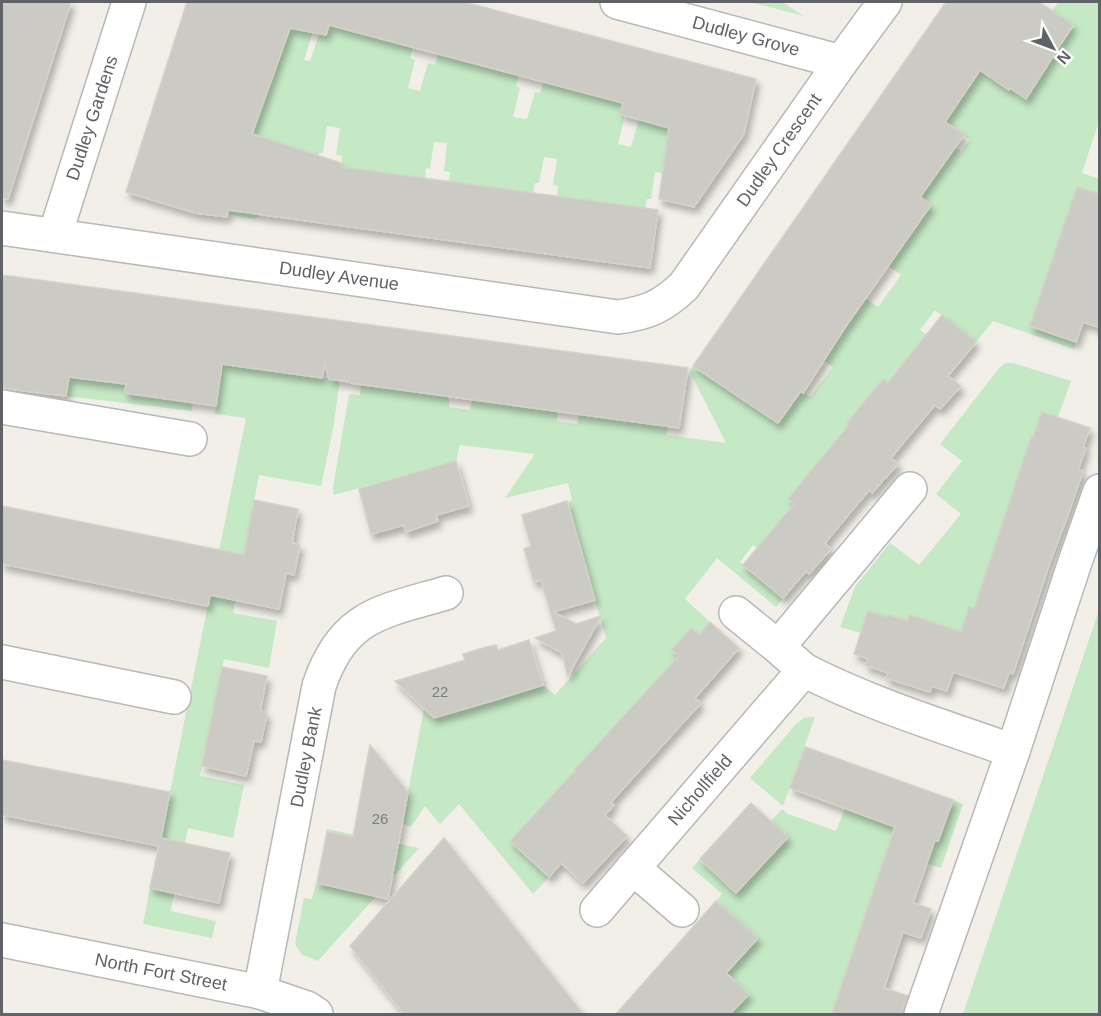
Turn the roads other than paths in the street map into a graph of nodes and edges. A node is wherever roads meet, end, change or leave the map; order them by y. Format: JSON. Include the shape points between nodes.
{"nodes":[{"id":1,"x":129,"y":2,"type":"edge"},
{"id":2,"x":617,"y":2,"type":"edge"},
{"id":3,"x":885,"y":2,"type":"edge"},
{"id":4,"x":841,"y":62,"type":"junction"},
{"id":5,"x":2,"y":228,"type":"edge"},
{"id":6,"x":55,"y":235,"type":"junction"},
{"id":7,"x":672,"y":298,"type":"joint"},
{"id":8,"x":2,"y":407,"type":"edge"},
{"id":9,"x":190,"y":439,"type":"dead end"},
{"id":10,"x":910,"y":489,"type":"dead end"},
{"id":11,"x":1100,"y":491,"type":"edge"},
{"id":12,"x":446,"y":593,"type":"dead end"},
{"id":13,"x":736,"y":613,"type":"dead end"},
{"id":14,"x":778,"y":648,"type":"junction"},
{"id":15,"x":2,"y":662,"type":"edge"},
{"id":16,"x":804,"y":670,"type":"junction"},
{"id":17,"x":174,"y":697,"type":"dead end"},
{"id":18,"x":1012,"y":752,"type":"junction"},
{"id":19,"x":633,"y":868,"type":"junction"},
{"id":20,"x":597,"y":910,"type":"dead end"},
{"id":21,"x":682,"y":910,"type":"dead end"},
{"id":22,"x":2,"y":940,"type":"edge"},
{"id":23,"x":273,"y":1002,"type":"edge"},
{"id":24,"x":316,"y":1014,"type":"edge"},
{"id":25,"x":921,"y":1014,"type":"edge"}],
"edges":[{"from":1,"to":6,"type":"street","name":"Dudley Gardens"},
{"from":2,"to":4,"type":"street","name":"Dudley Grove"},
{"from":3,"to":4,"type":"street","name":"Dudley Crescent"},
{"from":4,"to":7,"type":"street","name":"Dudley Crescent"},
{"from":5,"to":6,"type":"street","name":"Dudley Avenue"},
{"from":6,"to":7,"type":"street","name":"Dudley Avenue","via":[[618,316],[638,314]]},
{"from":8,"to":9,"type":"street"},
{"from":10,"to":14,"type":"street"},
{"from":11,"to":18,"type":"street"},
{"from":12,"to":23,"type":"street","name":"Dudley Bank","via":[[367,619],[339,645],[324,671]]},
{"from":13,"to":14,"type":"street"},
{"from":14,"to":16,"type":"street"},
{"from":15,"to":17,"type":"street"},
{"from":16,"to":18,"type":"street","via":[[838,688]]},
{"from":16,"to":19,"type":"street","name":"Nichollfield"},
{"from":18,"to":25,"type":"street"},
{"from":19,"to":20,"type":"street","name":"Nichollfield"},
{"from":19,"to":21,"type":"street"},
{"from":22,"to":23,"type":"street","name":"North Fort Street"},
{"from":23,"to":24,"type":"street","name":"North Fort Street","via":[[307,1008]]}]}
